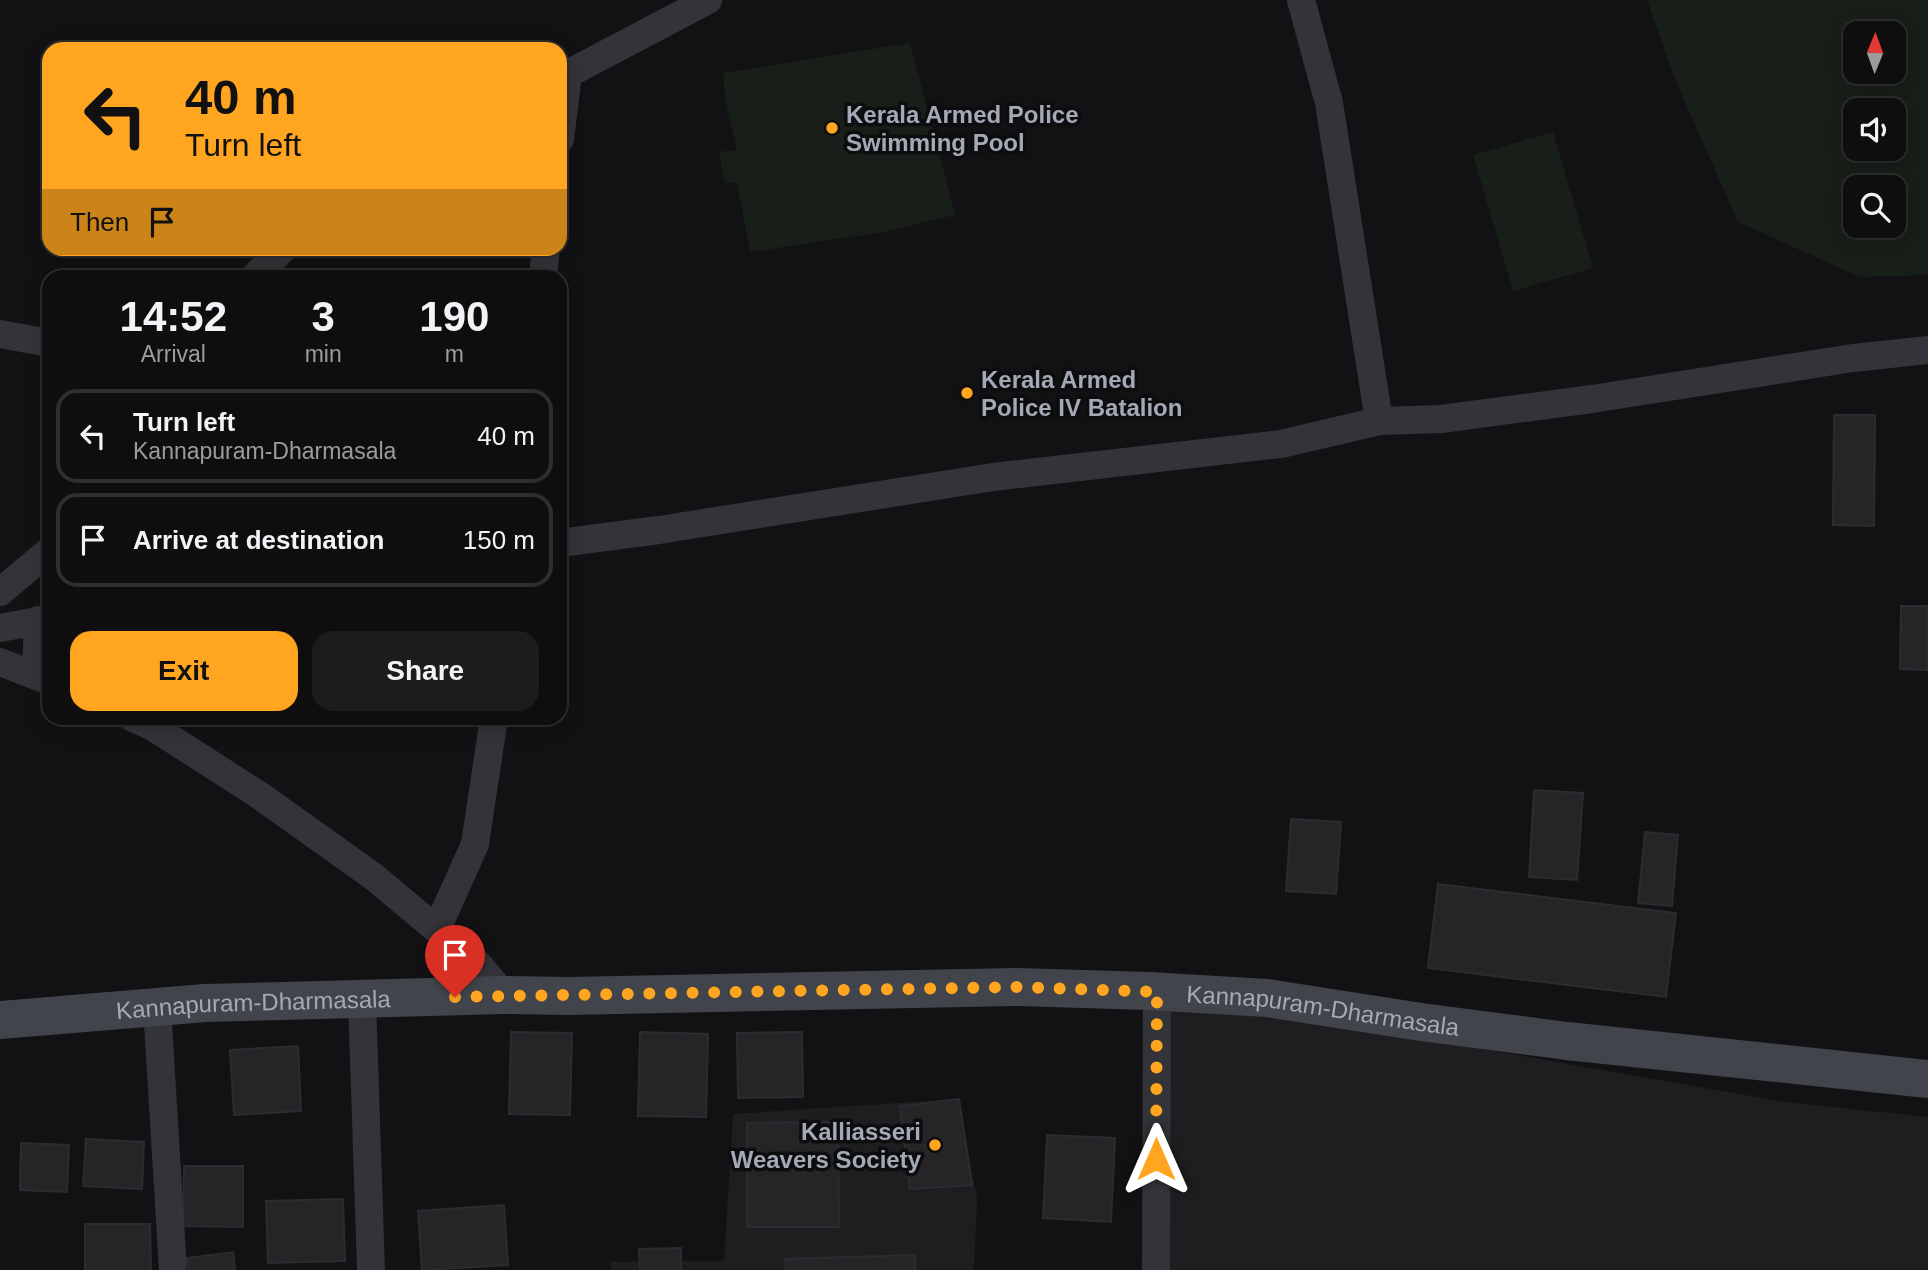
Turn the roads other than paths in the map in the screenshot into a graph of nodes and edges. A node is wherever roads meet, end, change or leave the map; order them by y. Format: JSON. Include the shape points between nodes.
{"nodes":[{"id":1,"x":708,"y":0,"type":"edge"},
{"id":2,"x":1301,"y":0,"type":"edge"},
{"id":3,"x":567,"y":74,"type":"edge"},
{"id":4,"x":276,"y":256,"type":"edge"},
{"id":5,"x":261,"y":270,"type":"edge"},
{"id":6,"x":0,"y":334,"type":"edge"},
{"id":7,"x":42,"y":343,"type":"edge"},
{"id":8,"x":1928,"y":350,"type":"edge"},
{"id":9,"x":1379,"y":421,"type":"junction"},
{"id":10,"x":567,"y":542,"type":"edge"},
{"id":11,"x":42,"y":557,"type":"edge"},
{"id":12,"x":0,"y":592,"type":"edge"},
{"id":13,"x":42,"y":619,"type":"edge"},
{"id":14,"x":0,"y":628,"type":"edge"},
{"id":15,"x":0,"y":662,"type":"edge"},
{"id":16,"x":42,"y":678,"type":"edge"},
{"id":17,"x":149,"y":725,"type":"edge"},
{"id":18,"x":493,"y":725,"type":"edge"},
{"id":19,"x":437,"y":929,"type":"junction"},
{"id":20,"x":1157,"y":992,"type":"junction"},
{"id":21,"x":504,"y":995,"type":"junction"},
{"id":22,"x":362,"y":1000,"type":"junction"},
{"id":23,"x":157,"y":1007,"type":"junction"},
{"id":24,"x":0,"y":1020,"type":"edge"},
{"id":25,"x":1928,"y":1079,"type":"edge"},
{"id":26,"x":173,"y":1270,"type":"edge"},
{"id":27,"x":371,"y":1270,"type":"edge"},
{"id":28,"x":1156,"y":1270,"type":"edge"}],
"edges":[{"from":1,"to":3,"type":"street"},
{"from":2,"to":9,"type":"street","via":[[1329,103]]},
{"from":4,"to":5,"type":"street"},
{"from":6,"to":7,"type":"street"},
{"from":8,"to":9,"type":"street","via":[[1441,419]]},
{"from":9,"to":10,"type":"street","via":[[1281,443],[992,478]]},
{"from":11,"to":12,"type":"street"},
{"from":13,"to":14,"type":"street"},
{"from":15,"to":16,"type":"street"},
{"from":17,"to":19,"type":"street","via":[[374,877]]},
{"from":18,"to":19,"type":"street","via":[[475,844]]},
{"from":19,"to":21,"type":"street","via":[[479,965]]},
{"from":20,"to":21,"type":"main road","name":"Kannapuram-Dharmasala","via":[[1016,987]]},
{"from":20,"to":25,"type":"main road","name":"Kannapuram-Dharmasala","via":[[1267,998],[1554,1039]]},
{"from":20,"to":28,"type":"street"},
{"from":21,"to":22,"type":"main road","name":"Kannapuram-Dharmasala"},
{"from":22,"to":23,"type":"main road","name":"Kannapuram-Dharmasala"},
{"from":22,"to":27,"type":"street"},
{"from":23,"to":24,"type":"main road","name":"Kannapuram-Dharmasala"},
{"from":23,"to":26,"type":"street"}]}
